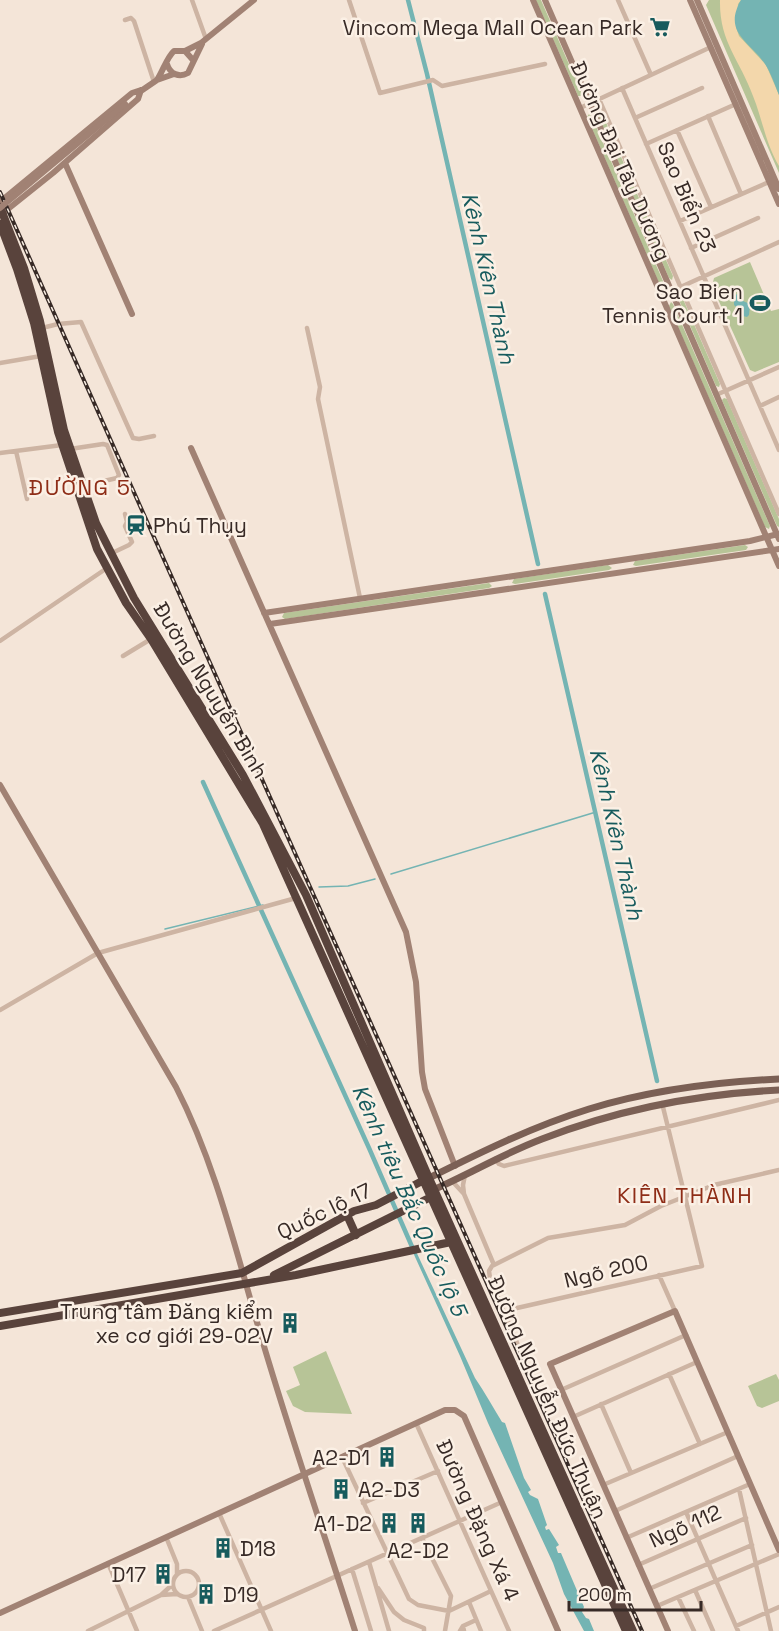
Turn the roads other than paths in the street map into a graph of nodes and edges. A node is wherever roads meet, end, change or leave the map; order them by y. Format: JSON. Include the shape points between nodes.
{"nodes":[{"id":1,"x":192,"y":0,"type":"edge"},
{"id":2,"x":254,"y":0,"type":"edge"},
{"id":3,"x":349,"y":0,"type":"edge"},
{"id":4,"x":533,"y":0,"type":"edge"},
{"id":5,"x":544,"y":0,"type":"edge"},
{"id":6,"x":618,"y":0,"type":"edge"},
{"id":7,"x":690,"y":0,"type":"edge"},
{"id":8,"x":697,"y":0,"type":"edge"},
{"id":9,"x":125,"y":20,"type":"dead end"},
{"id":10,"x":205,"y":40,"type":"junction"},
{"id":11,"x":713,"y":46,"type":"junction"},
{"id":12,"x":185,"y":51,"type":"junction"},
{"id":13,"x":193,"y":60,"type":"junction"},
{"id":14,"x":167,"y":64,"type":"junction"},
{"id":15,"x":545,"y":64,"type":"dead end"},
{"id":16,"x":174,"y":74,"type":"junction"},
{"id":17,"x":651,"y":75,"type":"junction"},
{"id":18,"x":155,"y":81,"type":"junction"},
{"id":19,"x":622,"y":88,"type":"junction"},
{"id":20,"x":702,"y":88,"type":"dead end"},
{"id":21,"x":141,"y":90,"type":"junction"},
{"id":22,"x":599,"y":99,"type":"junction"},
{"id":23,"x":738,"y":103,"type":"junction"},
{"id":24,"x":590,"y":104,"type":"junction"},
{"id":25,"x":580,"y":108,"type":"junction"},
{"id":26,"x":708,"y":116,"type":"junction"},
{"id":27,"x":635,"y":118,"type":"junction"},
{"id":28,"x":677,"y":130,"type":"junction"},
{"id":29,"x":646,"y":144,"type":"junction"},
{"id":30,"x":65,"y":163,"type":"junction"},
{"id":31,"x":772,"y":181,"type":"junction"},
{"id":32,"x":779,"y":189,"type":"edge"},
{"id":33,"x":741,"y":194,"type":"junction"},
{"id":34,"x":779,"y":204,"type":"edge"},
{"id":35,"x":711,"y":207,"type":"junction"},
{"id":36,"x":1,"y":208,"type":"edge"},
{"id":37,"x":758,"y":218,"type":"dead end"},
{"id":38,"x":680,"y":221,"type":"junction"},
{"id":39,"x":0,"y":224,"type":"edge"},
{"id":40,"x":779,"y":242,"type":"edge"},
{"id":41,"x":691,"y":248,"type":"junction"},
{"id":42,"x":704,"y":277,"type":"junction"},
{"id":43,"x":680,"y":286,"type":"junction"},
{"id":44,"x":671,"y":291,"type":"junction"},
{"id":45,"x":661,"y":296,"type":"junction"},
{"id":46,"x":132,"y":314,"type":"dead end"},
{"id":47,"x":42,"y":328,"type":"junction"},
{"id":48,"x":307,"y":328,"type":"dead end"},
{"id":49,"x":41,"y":356,"type":"junction"},
{"id":50,"x":0,"y":363,"type":"edge"},
{"id":51,"x":779,"y":367,"type":"edge"},
{"id":52,"x":749,"y":380,"type":"junction"},
{"id":53,"x":725,"y":390,"type":"junction"},
{"id":54,"x":716,"y":394,"type":"junction"},
{"id":55,"x":779,"y":397,"type":"edge"},
{"id":56,"x":760,"y":406,"type":"junction"},
{"id":57,"x":778,"y":428,"type":"edge"},
{"id":58,"x":771,"y":431,"type":"junction"},
{"id":59,"x":153,"y":436,"type":"dead end"},
{"id":60,"x":66,"y":447,"type":"junction"},
{"id":61,"x":191,"y":448,"type":"dead end"},
{"id":62,"x":779,"y":450,"type":"edge"},
{"id":63,"x":16,"y":451,"type":"junction"},
{"id":64,"x":0,"y":453,"type":"edge"},
{"id":65,"x":104,"y":481,"type":"dead end"},
{"id":66,"x":27,"y":499,"type":"dead end"},
{"id":67,"x":125,"y":514,"type":"dead end"},
{"id":68,"x":779,"y":514,"type":"edge"},
{"id":69,"x":778,"y":536,"type":"edge"},
{"id":70,"x":766,"y":537,"type":"junction"},
{"id":71,"x":776,"y":550,"type":"edge"},
{"id":72,"x":110,"y":554,"type":"junction"},
{"id":73,"x":623,"y":560,"type":"junction"},
{"id":74,"x":779,"y":566,"type":"edge"},
{"id":75,"x":107,"y":568,"type":"junction"},
{"id":76,"x":625,"y":572,"type":"junction"},
{"id":77,"x":501,"y":578,"type":"junction"},
{"id":78,"x":502,"y":590,"type":"junction"},
{"id":79,"x":360,"y":598,"type":"junction"},
{"id":80,"x":264,"y":613,"type":"junction"},
{"id":81,"x":270,"y":624,"type":"junction"},
{"id":82,"x":151,"y":639,"type":"junction"},
{"id":83,"x":0,"y":641,"type":"edge"},
{"id":84,"x":123,"y":656,"type":"dead end"},
{"id":85,"x":0,"y":785,"type":"edge"},
{"id":86,"x":306,"y":895,"type":"junction"},
{"id":87,"x":296,"y":898,"type":"junction"},
{"id":88,"x":98,"y":953,"type":"junction"},
{"id":89,"x":0,"y":1010,"type":"edge"},
{"id":90,"x":779,"y":1079,"type":"edge"},
{"id":91,"x":747,"y":1081,"type":"junction"},
{"id":92,"x":779,"y":1090,"type":"edge"},
{"id":93,"x":749,"y":1092,"type":"junction"},
{"id":94,"x":779,"y":1100,"type":"edge"},
{"id":95,"x":662,"y":1103,"type":"junction"},
{"id":96,"x":668,"y":1125,"type":"junction"},
{"id":97,"x":513,"y":1138,"type":"junction"},
{"id":98,"x":518,"y":1149,"type":"junction"},
{"id":99,"x":495,"y":1159,"type":"junction"},
{"id":100,"x":455,"y":1166,"type":"junction"},
{"id":101,"x":779,"y":1170,"type":"edge"},
{"id":102,"x":465,"y":1174,"type":"junction"},
{"id":103,"x":426,"y":1179,"type":"junction"},
{"id":104,"x":452,"y":1180,"type":"junction"},
{"id":105,"x":433,"y":1193,"type":"junction"},
{"id":106,"x":464,"y":1194,"type":"junction"},
{"id":107,"x":685,"y":1196,"type":"junction"},
{"id":108,"x":347,"y":1215,"type":"junction"},
{"id":109,"x":356,"y":1235,"type":"junction"},
{"id":110,"x":451,"y":1242,"type":"junction"},
{"id":111,"x":494,"y":1265,"type":"junction"},
{"id":112,"x":242,"y":1273,"type":"junction"},
{"id":113,"x":659,"y":1275,"type":"junction"},
{"id":114,"x":263,"y":1280,"type":"junction"},
{"id":115,"x":245,"y":1284,"type":"junction"},
{"id":116,"x":49,"y":1305,"type":"junction"},
{"id":117,"x":518,"y":1308,"type":"dead end"},
{"id":118,"x":675,"y":1311,"type":"junction"},
{"id":119,"x":0,"y":1313,"type":"edge"},
{"id":120,"x":51,"y":1317,"type":"junction"},
{"id":121,"x":0,"y":1326,"type":"edge"},
{"id":122,"x":686,"y":1335,"type":"junction"},
{"id":123,"x":520,"y":1350,"type":"dead end"},
{"id":124,"x":697,"y":1362,"type":"junction"},
{"id":125,"x":669,"y":1374,"type":"junction"},
{"id":126,"x":561,"y":1390,"type":"junction"},
{"id":127,"x":601,"y":1404,"type":"junction"},
{"id":128,"x":573,"y":1417,"type":"junction"},
{"id":129,"x":416,"y":1423,"type":"junction"},
{"id":130,"x":728,"y":1432,"type":"junction"},
{"id":131,"x":700,"y":1444,"type":"junction"},
{"id":132,"x":738,"y":1456,"type":"junction"},
{"id":133,"x":342,"y":1457,"type":"junction"},
{"id":134,"x":438,"y":1471,"type":"junction"},
{"id":135,"x":305,"y":1473,"type":"junction"},
{"id":136,"x":631,"y":1473,"type":"junction"},
{"id":137,"x":750,"y":1484,"type":"junction"},
{"id":138,"x":603,"y":1485,"type":"junction"},
{"id":139,"x":739,"y":1489,"type":"junction"},
{"id":140,"x":502,"y":1502,"type":"junction"},
{"id":141,"x":363,"y":1503,"type":"junction"},
{"id":142,"x":615,"y":1511,"type":"junction"},
{"id":143,"x":686,"y":1512,"type":"junction"},
{"id":144,"x":219,"y":1513,"type":"junction"},
{"id":145,"x":746,"y":1518,"type":"junction"},
{"id":146,"x":460,"y":1521,"type":"junction"},
{"id":147,"x":166,"y":1537,"type":"junction"},
{"id":148,"x":422,"y":1538,"type":"junction"},
{"id":149,"x":626,"y":1538,"type":"junction"},
{"id":150,"x":698,"y":1539,"type":"junction"},
{"id":151,"x":752,"y":1545,"type":"junction"},
{"id":152,"x":779,"y":1550,"type":"edge"},
{"id":153,"x":387,"y":1554,"type":"junction"},
{"id":154,"x":779,"y":1554,"type":"edge"},
{"id":155,"x":369,"y":1562,"type":"junction"},
{"id":156,"x":108,"y":1563,"type":"junction"},
{"id":157,"x":709,"y":1563,"type":"junction"},
{"id":158,"x":177,"y":1564,"type":"junction"},
{"id":159,"x":638,"y":1564,"type":"junction"},
{"id":160,"x":756,"y":1564,"type":"junction"},
{"id":161,"x":352,"y":1569,"type":"junction"},
{"id":162,"x":187,"y":1571,"type":"junction"},
{"id":163,"x":177,"y":1574,"type":"junction"},
{"id":164,"x":337,"y":1576,"type":"junction"},
{"id":165,"x":716,"y":1581,"type":"junction"},
{"id":166,"x":173,"y":1584,"type":"junction"},
{"id":167,"x":376,"y":1586,"type":"junction"},
{"id":168,"x":649,"y":1589,"type":"junction"},
{"id":169,"x":695,"y":1590,"type":"junction"},
{"id":170,"x":491,"y":1592,"type":"junction"},
{"id":171,"x":177,"y":1594,"type":"junction"},
{"id":172,"x":161,"y":1595,"type":"junction"},
{"id":173,"x":188,"y":1597,"type":"junction"},
{"id":174,"x":678,"y":1597,"type":"junction"},
{"id":175,"x":469,"y":1602,"type":"junction"},
{"id":176,"x":657,"y":1606,"type":"junction"},
{"id":177,"x":779,"y":1606,"type":"edge"},
{"id":178,"x":262,"y":1610,"type":"junction"},
{"id":179,"x":128,"y":1611,"type":"junction"},
{"id":180,"x":449,"y":1611,"type":"junction"},
{"id":181,"x":0,"y":1612,"type":"edge"},
{"id":182,"x":767,"y":1612,"type":"junction"},
{"id":183,"x":476,"y":1620,"type":"junction"},
{"id":184,"x":462,"y":1629,"type":"edge"},
{"id":185,"x":737,"y":1629,"type":"edge"},
{"id":186,"x":88,"y":1631,"type":"edge"},
{"id":187,"x":137,"y":1631,"type":"edge"},
{"id":188,"x":202,"y":1631,"type":"edge"},
{"id":189,"x":214,"y":1631,"type":"edge"},
{"id":190,"x":272,"y":1631,"type":"edge"},
{"id":191,"x":355,"y":1631,"type":"edge"},
{"id":192,"x":371,"y":1631,"type":"edge"},
{"id":193,"x":389,"y":1631,"type":"edge"},
{"id":194,"x":424,"y":1631,"type":"edge"},
{"id":195,"x":445,"y":1631,"type":"edge"},
{"id":196,"x":481,"y":1631,"type":"edge"},
{"id":197,"x":509,"y":1631,"type":"edge"},
{"id":198,"x":558,"y":1631,"type":"edge"},
{"id":199,"x":626,"y":1631,"type":"edge"},
{"id":200,"x":633,"y":1631,"type":"edge"},
{"id":201,"x":668,"y":1631,"type":"edge"},
{"id":202,"x":694,"y":1631,"type":"edge"},
{"id":203,"x":713,"y":1631,"type":"edge"},
{"id":204,"x":771,"y":1631,"type":"edge"}],
"edges":[{"from":1,"to":10,"type":"street"},
{"from":2,"to":10,"type":"street"},
{"from":3,"to":15,"type":"street","via":[[380,93],[430,80],[442,86]]},
{"from":4,"to":25,"type":"street","name":"Đường Đại Tây Dương"},
{"from":5,"to":24,"type":"street","name":"Đường Đại Tây Dương"},
{"from":6,"to":17,"type":"street"},
{"from":7,"to":11,"type":"street"},
{"from":8,"to":11,"type":"street"},
{"from":9,"to":18,"type":"street","via":[[134,21]]},
{"from":10,"to":12,"type":"street"},
{"from":10,"to":13,"type":"street"},
{"from":11,"to":17,"type":"street"},
{"from":11,"to":23,"type":"street"},
{"from":12,"to":13,"type":"street"},
{"from":12,"to":14,"type":"street","via":[[171,53]]},
{"from":13,"to":16,"type":"street","via":[[188,73]]},
{"from":14,"to":16,"type":"street"},
{"from":14,"to":18,"type":"street"},
{"from":16,"to":18,"type":"street"},
{"from":17,"to":19,"type":"street"},
{"from":18,"to":21,"type":"street"},
{"from":19,"to":22,"type":"street"},
{"from":19,"to":27,"type":"street","name":"Sao Biển 23"},
{"from":20,"to":27,"type":"street"},
{"from":21,"to":30,"type":"street","via":[[138,99]]},
{"from":21,"to":36,"type":"street","bridge":true},
{"from":21,"to":36,"type":"street","via":[[132,93]]},
{"from":22,"to":24,"type":"street"},
{"from":22,"to":43,"type":"street"},
{"from":23,"to":26,"type":"street"},
{"from":23,"to":31,"type":"street"},
{"from":24,"to":25,"type":"street"},
{"from":24,"to":44,"type":"street","name":"Đường Đại Tây Dương"},
{"from":25,"to":45,"type":"street","name":"Đường Đại Tây Dương"},
{"from":26,"to":28,"type":"street"},
{"from":26,"to":33,"type":"street"},
{"from":27,"to":29,"type":"street","name":"Sao Biển 23"},
{"from":28,"to":29,"type":"street"},
{"from":28,"to":35,"type":"street"},
{"from":29,"to":38,"type":"street","name":"Sao Biển 23"},
{"from":30,"to":36,"type":"street"},
{"from":30,"to":46,"type":"street"},
{"from":31,"to":32,"type":"street"},
{"from":31,"to":33,"type":"street"},
{"from":31,"to":34,"type":"street"},
{"from":33,"to":35,"type":"street"},
{"from":35,"to":38,"type":"street"},
{"from":36,"to":47,"type":"highway","name":"Đường Nguyễn Bình"},
{"from":37,"to":41,"type":"street"},
{"from":38,"to":41,"type":"street","name":"Sao Biển 23"},
{"from":39,"to":49,"type":"highway","name":"Đường Nguyễn Bình"},
{"from":40,"to":42,"type":"street"},
{"from":41,"to":42,"type":"street","name":"Sao Biển 23"},
{"from":42,"to":43,"type":"street"},
{"from":42,"to":52,"type":"street","name":"Sao Biển 23"},
{"from":43,"to":44,"type":"street"},
{"from":43,"to":53,"type":"street"},
{"from":44,"to":45,"type":"street"},
{"from":44,"to":54,"type":"street","name":"Đường Đại Tây Dương"},
{"from":45,"to":70,"type":"street","name":"Đường Đại Tây Dương"},
{"from":47,"to":59,"type":"street","via":[[81,322],[133,438]]},
{"from":47,"to":60,"type":"highway","name":"Đường Nguyễn Bình"},
{"from":48,"to":79,"type":"street"},
{"from":49,"to":50,"type":"street"},
{"from":49,"to":60,"type":"highway","name":"Đường Nguyễn Bình"},
{"from":51,"to":52,"type":"street"},
{"from":52,"to":53,"type":"street"},
{"from":52,"to":56,"type":"street","name":"Sao Biển 23"},
{"from":53,"to":54,"type":"street"},
{"from":53,"to":68,"type":"street"},
{"from":54,"to":69,"type":"street","name":"Đường Đại Tây Dương"},
{"from":55,"to":56,"type":"street"},
{"from":56,"to":58,"type":"street","name":"Sao Biển 23"},
{"from":57,"to":58,"type":"street"},
{"from":58,"to":62,"type":"street","name":"Sao Biển 23"},
{"from":60,"to":63,"type":"street"},
{"from":60,"to":65,"type":"street","via":[[107,445],[119,474]]},
{"from":60,"to":72,"type":"highway","name":"Đường Nguyễn Bình"},
{"from":60,"to":75,"type":"highway","name":"Đường Nguyễn Bình","via":[[97,549]]},
{"from":61,"to":80,"type":"street"},
{"from":63,"to":64,"type":"street"},
{"from":63,"to":66,"type":"street"},
{"from":67,"to":72,"type":"street","via":[[132,542]]},
{"from":69,"to":70,"type":"street"},
{"from":70,"to":71,"type":"street","name":"Đường Đại Tây Dương"},
{"from":70,"to":73,"type":"street"},
{"from":71,"to":74,"type":"street","name":"Đường Đại Tây Dương"},
{"from":71,"to":76,"type":"street"},
{"from":72,"to":86,"type":"highway","name":"Đường Nguyễn Bình","via":[[243,775]]},
{"from":73,"to":76,"type":"street"},
{"from":73,"to":77,"type":"street"},
{"from":75,"to":82,"type":"highway","name":"Đường Nguyễn Bình"},
{"from":75,"to":83,"type":"street"},
{"from":76,"to":78,"type":"street"},
{"from":77,"to":78,"type":"street"},
{"from":77,"to":79,"type":"street"},
{"from":78,"to":81,"type":"street"},
{"from":79,"to":80,"type":"street"},
{"from":80,"to":81,"type":"street"},
{"from":81,"to":100,"type":"street","via":[[406,932],[416,982],[425,1089]]},
{"from":82,"to":84,"type":"street"},
{"from":82,"to":87,"type":"highway","name":"Đường Nguyễn Bình","via":[[258,815]]},
{"from":85,"to":88,"type":"street"},
{"from":86,"to":87,"type":"highway"},
{"from":86,"to":103,"type":"highway","name":"Đường Nguyễn Bình"},
{"from":87,"to":88,"type":"street"},
{"from":87,"to":103,"type":"highway","name":"Đường Nguyễn Bình"},
{"from":88,"to":89,"type":"street"},
{"from":88,"to":112,"type":"street","via":[[192,1117]]},
{"from":90,"to":91,"type":"main road"},
{"from":91,"to":93,"type":"main road"},
{"from":91,"to":97,"type":"main road","via":[[633,1098],[587,1110]]},
{"from":92,"to":93,"type":"main road"},
{"from":93,"to":95,"type":"main road"},
{"from":94,"to":96,"type":"street"},
{"from":95,"to":96,"type":"street"},
{"from":95,"to":98,"type":"main road","via":[[591,1121]]},
{"from":96,"to":99,"type":"street","via":[[504,1166]]},
{"from":96,"to":107,"type":"street"},
{"from":97,"to":98,"type":"main road"},
{"from":97,"to":100,"type":"main road"},
{"from":98,"to":99,"type":"main road"},
{"from":99,"to":102,"type":"main road"},
{"from":100,"to":103,"type":"main road"},
{"from":101,"to":107,"type":"street"},
{"from":102,"to":104,"type":"main road"},
{"from":102,"to":106,"type":"street"},
{"from":103,"to":105,"type":"highway","name":"Đường Nguyễn Đức Thuận"},
{"from":103,"to":108,"type":"highway","name":"Quốc lộ 17","via":[[386,1201]]},
{"from":104,"to":105,"type":"main road"},
{"from":104,"to":106,"type":"street"},
{"from":105,"to":109,"type":"highway","name":"Quốc lộ 17"},
{"from":105,"to":110,"type":"highway","name":"Đường Nguyễn Đức Thuận"},
{"from":105,"to":200,"type":"highway","name":"Đường Nguyễn Đức Thuận"},
{"from":106,"to":111,"type":"street"},
{"from":107,"to":111,"type":"street","via":[[629,1224],[549,1238]]},
{"from":107,"to":113,"type":"street","name":"Ngõ 200","via":[[702,1266]]},
{"from":108,"to":109,"type":"highway"},
{"from":108,"to":112,"type":"highway","name":"Quốc lộ 17"},
{"from":109,"to":114,"type":"highway","name":"Quốc lộ 17"},
{"from":110,"to":114,"type":"highway"},
{"from":110,"to":199,"type":"highway","name":"Đường Nguyễn Đức Thuận"},
{"from":111,"to":123,"type":"street","via":[[489,1271],[490,1278]]},
{"from":112,"to":115,"type":"street"},
{"from":112,"to":116,"type":"highway","name":"Quốc lộ 17"},
{"from":113,"to":117,"type":"street","name":"Ngõ 200"},
{"from":113,"to":118,"type":"street"},
{"from":114,"to":115,"type":"highway"},
{"from":115,"to":120,"type":"highway"},
{"from":115,"to":135,"type":"street"},
{"from":116,"to":119,"type":"highway","name":"Quốc lộ 17"},
{"from":116,"to":120,"type":"highway"},
{"from":118,"to":122,"type":"street"},
{"from":118,"to":126,"type":"street","via":[[550,1364]]},
{"from":120,"to":121,"type":"highway"},
{"from":122,"to":124,"type":"street"},
{"from":122,"to":126,"type":"street"},
{"from":124,"to":125,"type":"street"},
{"from":124,"to":130,"type":"street"},
{"from":125,"to":127,"type":"street"},
{"from":125,"to":131,"type":"street"},
{"from":126,"to":128,"type":"street"},
{"from":127,"to":128,"type":"street"},
{"from":127,"to":136,"type":"street"},
{"from":128,"to":138,"type":"street"},
{"from":129,"to":133,"type":"street"},
{"from":129,"to":134,"type":"street","name":"Đường Đặng Xá 4"},
{"from":129,"to":140,"type":"street","via":[[445,1410],[455,1410],[464,1416]]},
{"from":130,"to":131,"type":"street"},
{"from":130,"to":132,"type":"street"},
{"from":131,"to":136,"type":"street"},
{"from":132,"to":137,"type":"street"},
{"from":132,"to":142,"type":"street"},
{"from":133,"to":135,"type":"street"},
{"from":133,"to":141,"type":"street"},
{"from":134,"to":141,"type":"street"},
{"from":134,"to":146,"type":"street","name":"Đường Đặng Xá 4"},
{"from":135,"to":144,"type":"street"},
{"from":135,"to":164,"type":"street"},
{"from":136,"to":138,"type":"street"},
{"from":137,"to":139,"type":"street"},
{"from":137,"to":152,"type":"street"},
{"from":138,"to":142,"type":"street"},
{"from":139,"to":143,"type":"street"},
{"from":139,"to":145,"type":"street"},
{"from":140,"to":146,"type":"street"},
{"from":140,"to":198,"type":"street"},
{"from":141,"to":153,"type":"street"},
{"from":142,"to":149,"type":"street"},
{"from":143,"to":149,"type":"street"},
{"from":143,"to":150,"type":"street"},
{"from":144,"to":147,"type":"street"},
{"from":144,"to":178,"type":"street"},
{"from":145,"to":150,"type":"street","name":"Ngõ 112"},
{"from":145,"to":151,"type":"street"},
{"from":146,"to":148,"type":"street"},
{"from":146,"to":170,"type":"street","name":"Đường Đặng Xá 4"},
{"from":147,"to":156,"type":"street"},
{"from":147,"to":158,"type":"street"},
{"from":148,"to":153,"type":"street"},
{"from":148,"to":180,"type":"street","via":[[451,1596]]},
{"from":149,"to":159,"type":"street"},
{"from":150,"to":157,"type":"street"},
{"from":150,"to":159,"type":"street","name":"Ngõ 112"},
{"from":151,"to":157,"type":"street"},
{"from":151,"to":160,"type":"street"},
{"from":153,"to":155,"type":"street"},
{"from":153,"to":180,"type":"street","via":[[409,1599],[418,1605]]},
{"from":154,"to":160,"type":"street"},
{"from":155,"to":161,"type":"street"},
{"from":155,"to":167,"type":"street"},
{"from":156,"to":179,"type":"street"},
{"from":156,"to":181,"type":"street"},
{"from":157,"to":165,"type":"street"},
{"from":157,"to":168,"type":"street"},
{"from":158,"to":162,"type":"street"},
{"from":158,"to":163,"type":"street"},
{"from":159,"to":168,"type":"street"},
{"from":160,"to":165,"type":"street"},
{"from":160,"to":182,"type":"street"},
{"from":161,"to":164,"type":"street"},
{"from":161,"to":192,"type":"street"},
{"from":162,"to":163,"type":"street"},
{"from":162,"to":173,"type":"street","via":[[199,1581],[197,1591]]},
{"from":163,"to":166,"type":"street"},
{"from":164,"to":178,"type":"street"},
{"from":164,"to":191,"type":"street"},
{"from":165,"to":169,"type":"street"},
{"from":165,"to":185,"type":"street"},
{"from":166,"to":171,"type":"street"},
{"from":166,"to":172,"type":"street"},
{"from":167,"to":193,"type":"street"},
{"from":167,"to":194,"type":"street","via":[[394,1612]]},
{"from":168,"to":176,"type":"street"},
{"from":169,"to":174,"type":"street"},
{"from":169,"to":203,"type":"street"},
{"from":170,"to":175,"type":"street"},
{"from":170,"to":197,"type":"street","name":"Đường Đặng Xá 4"},
{"from":171,"to":172,"type":"street"},
{"from":171,"to":173,"type":"street"},
{"from":172,"to":179,"type":"street"},
{"from":173,"to":188,"type":"street"},
{"from":174,"to":176,"type":"street"},
{"from":174,"to":202,"type":"street"},
{"from":175,"to":180,"type":"street"},
{"from":175,"to":183,"type":"street"},
{"from":176,"to":201,"type":"street"},
{"from":177,"to":182,"type":"street"},
{"from":178,"to":189,"type":"street"},
{"from":178,"to":190,"type":"street"},
{"from":179,"to":186,"type":"street"},
{"from":179,"to":187,"type":"street"},
{"from":180,"to":195,"type":"street"},
{"from":182,"to":185,"type":"street"},
{"from":182,"to":204,"type":"street"},
{"from":183,"to":184,"type":"street"},
{"from":183,"to":196,"type":"street"}]}
